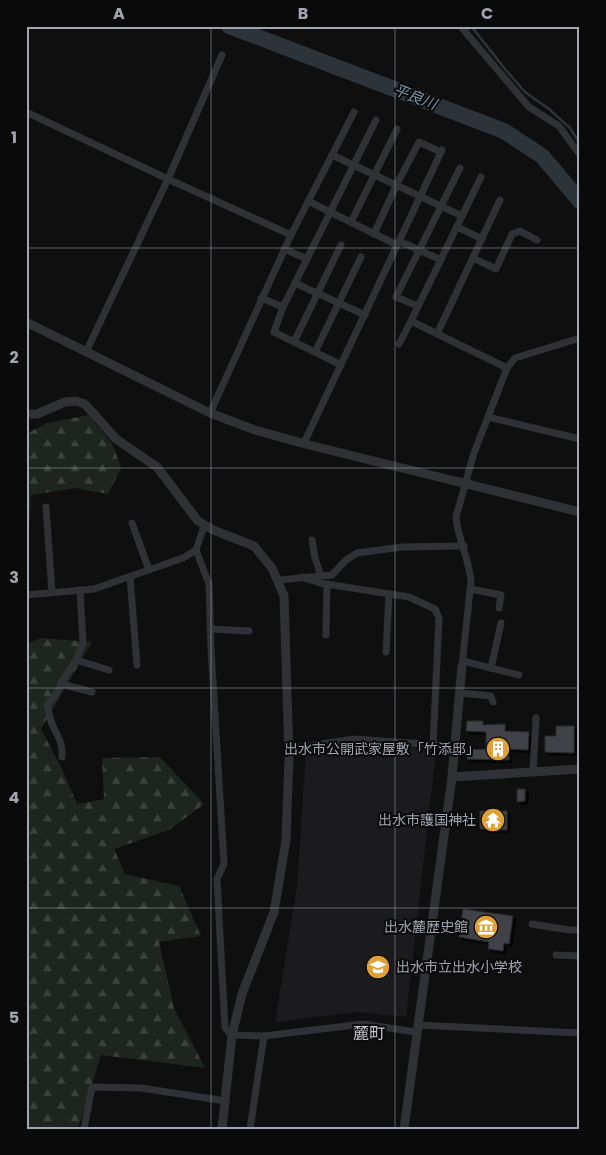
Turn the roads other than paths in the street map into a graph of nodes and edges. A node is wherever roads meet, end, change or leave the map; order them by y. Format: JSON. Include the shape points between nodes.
{"nodes":[{"id":1,"x":466,"y":27,"type":"edge"},
{"id":2,"x":222,"y":56,"type":"dead end"},
{"id":3,"x":26,"y":112,"type":"edge"},
{"id":4,"x":354,"y":112,"type":"dead end"},
{"id":5,"x":376,"y":120,"type":"dead end"},
{"id":6,"x":397,"y":129,"type":"dead end"},
{"id":7,"x":332,"y":155,"type":"junction"},
{"id":8,"x":580,"y":155,"type":"edge"},
{"id":9,"x":353,"y":166,"type":"junction"},
{"id":10,"x":460,"y":168,"type":"dead end"},
{"id":11,"x":374,"y":176,"type":"junction"},
{"id":12,"x":481,"y":177,"type":"dead end"},
{"id":13,"x":168,"y":179,"type":"junction"},
{"id":14,"x":396,"y":186,"type":"junction"},
{"id":15,"x":420,"y":198,"type":"junction"},
{"id":16,"x":500,"y":200,"type":"dead end"},
{"id":17,"x":308,"y":201,"type":"junction"},
{"id":18,"x":441,"y":207,"type":"junction"},
{"id":19,"x":330,"y":212,"type":"junction"},
{"id":20,"x":462,"y":216,"type":"junction"},
{"id":21,"x":351,"y":222,"type":"junction"},
{"id":22,"x":457,"y":227,"type":"junction"},
{"id":23,"x":374,"y":234,"type":"junction"},
{"id":24,"x":290,"y":236,"type":"junction"},
{"id":25,"x":482,"y":239,"type":"junction"},
{"id":26,"x":537,"y":240,"type":"dead end"},
{"id":27,"x":398,"y":243,"type":"junction"},
{"id":28,"x":341,"y":245,"type":"dead end"},
{"id":29,"x":284,"y":249,"type":"junction"},
{"id":30,"x":420,"y":250,"type":"junction"},
{"id":31,"x":361,"y":257,"type":"dead end"},
{"id":32,"x":473,"y":258,"type":"junction"},
{"id":33,"x":307,"y":259,"type":"junction"},
{"id":34,"x":441,"y":260,"type":"junction"},
{"id":35,"x":295,"y":283,"type":"junction"},
{"id":36,"x":318,"y":293,"type":"junction"},
{"id":37,"x":261,"y":298,"type":"junction"},
{"id":38,"x":339,"y":303,"type":"junction"},
{"id":39,"x":418,"y":306,"type":"junction"},
{"id":40,"x":283,"y":308,"type":"junction"},
{"id":41,"x":365,"y":314,"type":"junction"},
{"id":42,"x":411,"y":321,"type":"junction"},
{"id":43,"x":26,"y":322,"type":"edge"},
{"id":44,"x":437,"y":334,"type":"junction"},
{"id":45,"x":580,"y":338,"type":"edge"},
{"id":46,"x":294,"y":342,"type":"junction"},
{"id":47,"x":399,"y":344,"type":"dead end"},
{"id":48,"x":86,"y":352,"type":"junction"},
{"id":49,"x":315,"y":352,"type":"junction"},
{"id":50,"x":341,"y":365,"type":"junction"},
{"id":51,"x":507,"y":368,"type":"junction"},
{"id":52,"x":210,"y":413,"type":"junction"},
{"id":53,"x":26,"y":414,"type":"edge"},
{"id":54,"x":488,"y":417,"type":"junction"},
{"id":55,"x":580,"y":439,"type":"edge"},
{"id":56,"x":304,"y":444,"type":"junction"},
{"id":57,"x":465,"y":483,"type":"junction"},
{"id":58,"x":46,"y":507,"type":"dead end"},
{"id":59,"x":580,"y":512,"type":"edge"},
{"id":60,"x":132,"y":523,"type":"dead end"},
{"id":61,"x":204,"y":526,"type":"junction"},
{"id":62,"x":312,"y":540,"type":"dead end"},
{"id":63,"x":464,"y":546,"type":"junction"},
{"id":64,"x":196,"y":550,"type":"junction"},
{"id":65,"x":149,"y":570,"type":"junction"},
{"id":66,"x":321,"y":576,"type":"junction"},
{"id":67,"x":130,"y":577,"type":"junction"},
{"id":68,"x":302,"y":577,"type":"junction"},
{"id":69,"x":279,"y":580,"type":"junction"},
{"id":70,"x":327,"y":584,"type":"junction"},
{"id":71,"x":470,"y":589,"type":"junction"},
{"id":72,"x":80,"y":590,"type":"junction"},
{"id":73,"x":52,"y":592,"type":"junction"},
{"id":74,"x":389,"y":594,"type":"junction"},
{"id":75,"x":26,"y":595,"type":"edge"},
{"id":76,"x":499,"y":608,"type":"dead end"},
{"id":77,"x":501,"y":623,"type":"dead end"},
{"id":78,"x":210,"y":629,"type":"junction"},
{"id":79,"x":249,"y":631,"type":"dead end"},
{"id":80,"x":326,"y":635,"type":"dead end"},
{"id":81,"x":386,"y":652,"type":"dead end"},
{"id":82,"x":76,"y":660,"type":"junction"},
{"id":83,"x":462,"y":663,"type":"junction"},
{"id":84,"x":137,"y":664,"type":"dead end"},
{"id":85,"x":491,"y":668,"type":"junction"},
{"id":86,"x":109,"y":670,"type":"dead end"},
{"id":87,"x":519,"y":675,"type":"dead end"},
{"id":88,"x":61,"y":684,"type":"junction"},
{"id":89,"x":92,"y":692,"type":"dead end"},
{"id":90,"x":459,"y":694,"type":"junction"},
{"id":91,"x":493,"y":702,"type":"dead end"},
{"id":92,"x":536,"y":718,"type":"dead end"},
{"id":93,"x":433,"y":745,"type":"junction"},
{"id":94,"x":454,"y":746,"type":"junction"},
{"id":95,"x":288,"y":749,"type":"junction"},
{"id":96,"x":62,"y":757,"type":"dead end"},
{"id":97,"x":580,"y":769,"type":"edge"},
{"id":98,"x":533,"y":772,"type":"junction"},
{"id":99,"x":452,"y":777,"type":"junction"},
{"id":100,"x":532,"y":924,"type":"dead end"},
{"id":101,"x":580,"y":930,"type":"edge"},
{"id":102,"x":556,"y":955,"type":"dead end"},
{"id":103,"x":580,"y":956,"type":"edge"},
{"id":104,"x":417,"y":1029,"type":"junction"},
{"id":105,"x":580,"y":1033,"type":"edge"},
{"id":106,"x":232,"y":1035,"type":"junction"},
{"id":107,"x":264,"y":1036,"type":"junction"},
{"id":108,"x":226,"y":1101,"type":"junction"},
{"id":109,"x":84,"y":1129,"type":"edge"},
{"id":110,"x":222,"y":1129,"type":"edge"},
{"id":111,"x":250,"y":1129,"type":"edge"},
{"id":112,"x":404,"y":1129,"type":"edge"}],
"edges":[{"from":1,"to":8,"type":"street","via":[[462,28],[529,107],[559,126]]},
{"from":2,"to":13,"type":"street"},
{"from":3,"to":13,"type":"street"},
{"from":4,"to":7,"type":"street"},
{"from":5,"to":9,"type":"street"},
{"from":6,"to":11,"type":"street"},
{"from":7,"to":9,"type":"street"},
{"from":7,"to":17,"type":"street"},
{"from":9,"to":11,"type":"street"},
{"from":9,"to":19,"type":"street"},
{"from":10,"to":18,"type":"street"},
{"from":11,"to":14,"type":"street"},
{"from":11,"to":21,"type":"street"},
{"from":12,"to":20,"type":"street"},
{"from":13,"to":24,"type":"street"},
{"from":13,"to":48,"type":"street"},
{"from":14,"to":15,"type":"street"},
{"from":14,"to":15,"type":"street","via":[[419,142],[441,151]]},
{"from":14,"to":23,"type":"street"},
{"from":15,"to":18,"type":"street"},
{"from":15,"to":27,"type":"street"},
{"from":16,"to":25,"type":"street"},
{"from":17,"to":19,"type":"street"},
{"from":17,"to":24,"type":"street"},
{"from":18,"to":20,"type":"street"},
{"from":18,"to":30,"type":"street"},
{"from":19,"to":21,"type":"street"},
{"from":19,"to":33,"type":"street"},
{"from":20,"to":22,"type":"street"},
{"from":21,"to":23,"type":"street"},
{"from":22,"to":25,"type":"street"},
{"from":22,"to":34,"type":"street"},
{"from":23,"to":27,"type":"street"},
{"from":24,"to":29,"type":"street"},
{"from":25,"to":32,"type":"street"},
{"from":26,"to":32,"type":"street","via":[[520,231],[512,234],[496,269]]},
{"from":27,"to":30,"type":"street"},
{"from":27,"to":41,"type":"street"},
{"from":28,"to":36,"type":"street"},
{"from":29,"to":33,"type":"street"},
{"from":29,"to":37,"type":"street"},
{"from":30,"to":34,"type":"street"},
{"from":30,"to":39,"type":"street","via":[[396,297]]},
{"from":31,"to":38,"type":"street"},
{"from":32,"to":44,"type":"street"},
{"from":33,"to":35,"type":"street"},
{"from":34,"to":39,"type":"street"},
{"from":35,"to":36,"type":"street"},
{"from":35,"to":40,"type":"street"},
{"from":36,"to":38,"type":"street"},
{"from":36,"to":46,"type":"street"},
{"from":37,"to":40,"type":"street"},
{"from":37,"to":52,"type":"street"},
{"from":38,"to":41,"type":"street"},
{"from":38,"to":49,"type":"street"},
{"from":39,"to":42,"type":"street"},
{"from":40,"to":46,"type":"street","via":[[274,332]]},
{"from":41,"to":50,"type":"street"},
{"from":42,"to":44,"type":"street"},
{"from":42,"to":47,"type":"street"},
{"from":43,"to":48,"type":"street"},
{"from":44,"to":51,"type":"street"},
{"from":45,"to":51,"type":"street","via":[[515,358]]},
{"from":46,"to":49,"type":"street"},
{"from":48,"to":52,"type":"street"},
{"from":49,"to":50,"type":"street"},
{"from":50,"to":56,"type":"street"},
{"from":51,"to":54,"type":"street"},
{"from":52,"to":56,"type":"street"},
{"from":53,"to":61,"type":"street","via":[[37,414],[65,402],[85,404],[116,439],[157,467]]},
{"from":54,"to":55,"type":"street"},
{"from":54,"to":57,"type":"street"},
{"from":56,"to":57,"type":"street"},
{"from":57,"to":59,"type":"street"},
{"from":57,"to":63,"type":"street","via":[[456,518]]},
{"from":58,"to":73,"type":"street"},
{"from":60,"to":65,"type":"street"},
{"from":61,"to":64,"type":"street"},
{"from":61,"to":69,"type":"street","via":[[254,546]]},
{"from":62,"to":66,"type":"street"},
{"from":63,"to":66,"type":"street","via":[[402,547],[357,553],[332,575]]},
{"from":63,"to":71,"type":"street","via":[[470,568]]},
{"from":64,"to":65,"type":"street"},
{"from":64,"to":78,"type":"street","via":[[209,584]]},
{"from":65,"to":67,"type":"street"},
{"from":66,"to":68,"type":"street"},
{"from":67,"to":72,"type":"street","via":[[94,589]]},
{"from":67,"to":84,"type":"street"},
{"from":68,"to":69,"type":"street"},
{"from":68,"to":70,"type":"street"},
{"from":69,"to":95,"type":"street","via":[[284,596]]},
{"from":70,"to":74,"type":"street"},
{"from":70,"to":80,"type":"street"},
{"from":71,"to":76,"type":"street","via":[[501,595]]},
{"from":71,"to":83,"type":"street"},
{"from":72,"to":73,"type":"street"},
{"from":72,"to":82,"type":"street","via":[[83,642]]},
{"from":73,"to":75,"type":"street"},
{"from":74,"to":81,"type":"street"},
{"from":74,"to":93,"type":"street","via":[[409,597],[435,609],[439,618]]},
{"from":77,"to":85,"type":"street"},
{"from":78,"to":79,"type":"street"},
{"from":78,"to":106,"type":"street","via":[[224,864],[217,880],[225,1028]]},
{"from":82,"to":86,"type":"street"},
{"from":82,"to":88,"type":"street"},
{"from":83,"to":85,"type":"street"},
{"from":83,"to":90,"type":"street"},
{"from":85,"to":87,"type":"street"},
{"from":88,"to":89,"type":"street"},
{"from":88,"to":96,"type":"street","via":[[48,705],[51,723],[63,750]]},
{"from":90,"to":91,"type":"street","via":[[490,696]]},
{"from":90,"to":94,"type":"street"},
{"from":92,"to":98,"type":"street"},
{"from":93,"to":94,"type":"street"},
{"from":93,"to":95,"type":"street","via":[[354,739]]},
{"from":94,"to":99,"type":"street"},
{"from":95,"to":106,"type":"street","via":[[286,840],[274,912],[242,994]]},
{"from":97,"to":98,"type":"street"},
{"from":98,"to":99,"type":"street"},
{"from":99,"to":104,"type":"street"},
{"from":100,"to":101,"type":"street"},
{"from":102,"to":103,"type":"street"},
{"from":104,"to":105,"type":"street"},
{"from":104,"to":107,"type":"street","via":[[363,1024]]},
{"from":104,"to":112,"type":"street"},
{"from":106,"to":107,"type":"street"},
{"from":106,"to":108,"type":"street"},
{"from":107,"to":111,"type":"street"},
{"from":108,"to":109,"type":"street","via":[[141,1088],[92,1088]]},
{"from":108,"to":110,"type":"street"}]}
